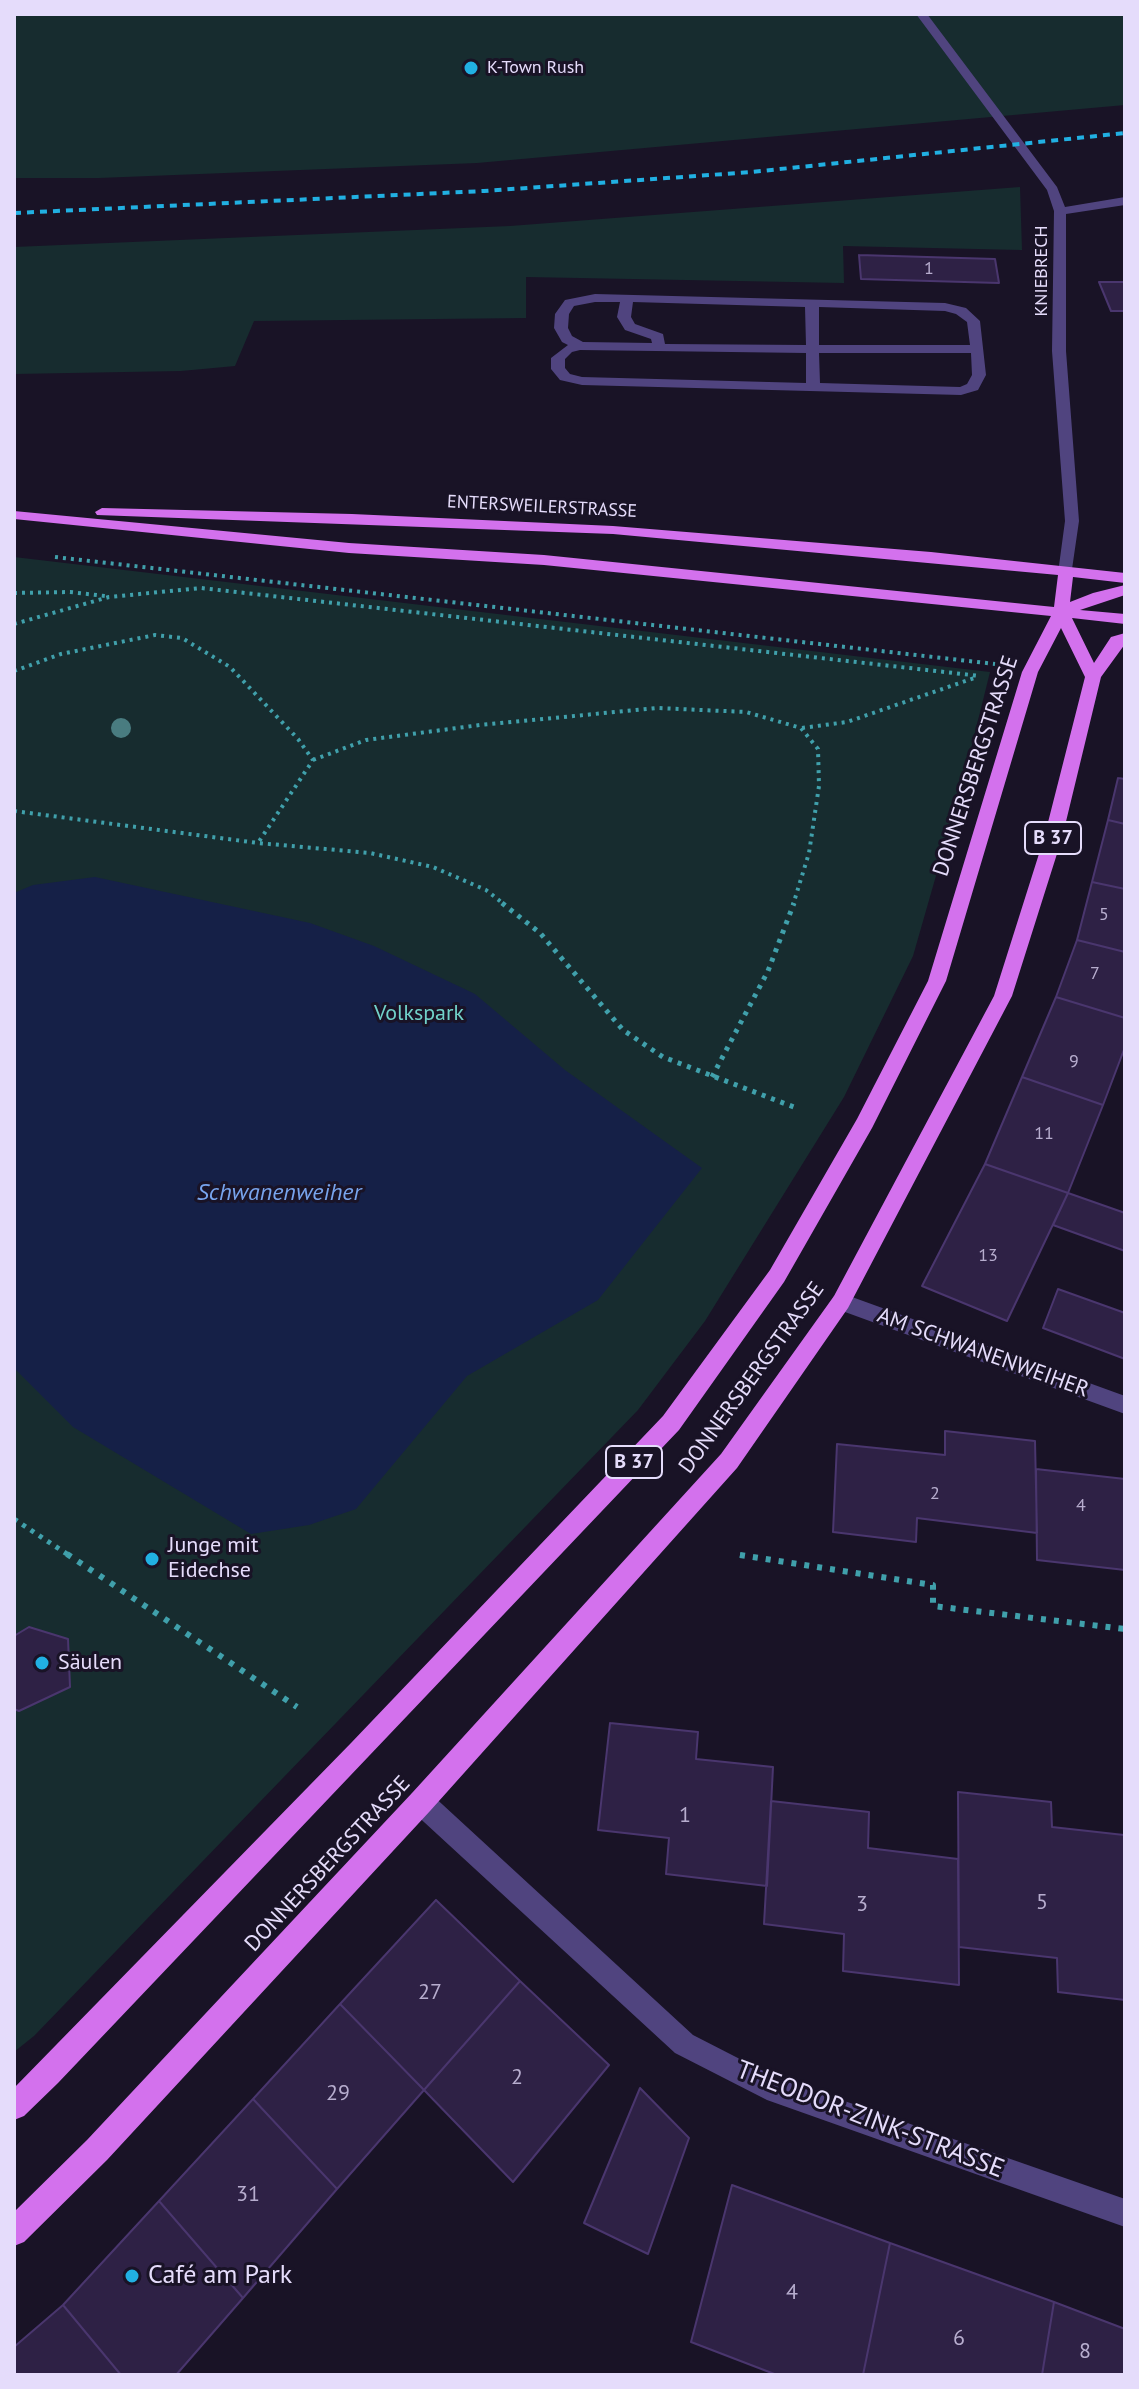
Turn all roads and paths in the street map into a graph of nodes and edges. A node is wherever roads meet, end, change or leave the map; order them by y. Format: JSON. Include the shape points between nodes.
{"nodes":[{"id":1,"x":921,"y":14,"type":"edge"},
{"id":2,"x":1125,"y":201,"type":"edge"},
{"id":3,"x":1060,"y":211,"type":"junction"},
{"id":4,"x":627,"y":298,"type":"junction"},
{"id":5,"x":812,"y":303,"type":"junction"},
{"id":6,"x":580,"y":346,"type":"junction"},
{"id":7,"x":659,"y":348,"type":"junction"},
{"id":8,"x":812,"y":348,"type":"junction"},
{"id":9,"x":977,"y":349,"type":"junction"},
{"id":10,"x":813,"y":387,"type":"junction"},
{"id":11,"x":14,"y":512,"type":"edge"},
{"id":12,"x":46,"y":556,"type":"dead end"},
{"id":13,"x":1066,"y":573,"type":"junction"},
{"id":14,"x":1125,"y":578,"type":"edge"},
{"id":15,"x":1125,"y":590,"type":"edge"},
{"id":16,"x":14,"y":593,"type":"edge"},
{"id":17,"x":109,"y":597,"type":"junction"},
{"id":18,"x":1061,"y":612,"type":"junction"},
{"id":19,"x":1125,"y":619,"type":"edge"},
{"id":20,"x":14,"y":624,"type":"edge"},
{"id":21,"x":1125,"y":638,"type":"edge"},
{"id":22,"x":982,"y":661,"type":"dead end"},
{"id":23,"x":14,"y":671,"type":"edge"},
{"id":24,"x":1093,"y":677,"type":"junction"},
{"id":25,"x":801,"y":728,"type":"junction"},
{"id":26,"x":313,"y":760,"type":"junction"},
{"id":27,"x":14,"y":811,"type":"edge"},
{"id":28,"x":258,"y":843,"type":"junction"},
{"id":29,"x":712,"y":1077,"type":"junction"},
{"id":30,"x":799,"y":1109,"type":"dead end"},
{"id":31,"x":841,"y":1302,"type":"junction"},
{"id":32,"x":1125,"y":1405,"type":"edge"},
{"id":33,"x":14,"y":1519,"type":"edge"},
{"id":34,"x":740,"y":1555,"type":"dead end"},
{"id":35,"x":1125,"y":1629,"type":"edge"},
{"id":36,"x":297,"y":1707,"type":"dead end"},
{"id":37,"x":421,"y":1802,"type":"junction"},
{"id":38,"x":14,"y":2106,"type":"edge"},
{"id":39,"x":1125,"y":2213,"type":"edge"},
{"id":40,"x":14,"y":2232,"type":"edge"}],
"edges":[{"from":1,"to":3,"type":"street","name":"KNIEBRECH","via":[[1053,190]]},
{"from":2,"to":3,"type":"street"},
{"from":3,"to":13,"type":"street","name":"KNIEBRECH","via":[[1059,351],[1072,521]]},
{"from":4,"to":5,"type":"street"},
{"from":4,"to":6,"type":"street","via":[[570,303],[561,328]]},
{"from":4,"to":7,"type":"street","via":[[624,317],[630,327],[658,337]]},
{"from":5,"to":8,"type":"street"},
{"from":5,"to":9,"type":"street","via":[[961,311],[973,321]]},
{"from":6,"to":7,"type":"street"},
{"from":6,"to":10,"type":"street","via":[[558,358],[565,377]]},
{"from":7,"to":8,"type":"street"},
{"from":8,"to":9,"type":"street"},
{"from":8,"to":10,"type":"street"},
{"from":9,"to":10,"type":"street","via":[[979,375],[973,387],[961,391]]},
{"from":11,"to":13,"type":"main road","name":"ENTERSWEILERSTRASSE","via":[[352,518],[613,530]]},
{"from":11,"to":18,"type":"main road","name":"ENTERSWEILERSTRASSE"},
{"from":12,"to":22,"type":"path"},
{"from":13,"to":14,"type":"main road","name":"ENTERSWEILERSTRASSE"},
{"from":13,"to":18,"type":"main road"},
{"from":15,"to":18,"type":"main road"},
{"from":16,"to":17,"type":"path"},
{"from":17,"to":20,"type":"path"},
{"from":17,"to":25,"type":"path","via":[[201,588],[980,676],[847,722]]},
{"from":18,"to":19,"type":"main road","name":"ENTERSWEILERSTRASSE"},
{"from":18,"to":24,"type":"main road"},
{"from":18,"to":38,"type":"main road","name":"DONNERSBERGSTRASSE","number":"B 37","via":[[1030,672],[937,981],[865,1123],[777,1276],[671,1423]]},
{"from":21,"to":24,"type":"main road","name":"DONNERSBERGSTRASSE","number":"B 37","via":[[1117,641]]},
{"from":23,"to":26,"type":"path","via":[[129,639],[182,638],[230,667]]},
{"from":24,"to":31,"type":"main road","name":"DONNERSBERGSTRASSE","number":"B 37","via":[[1053,838],[1003,996]]},
{"from":25,"to":26,"type":"path","via":[[746,712],[657,708],[366,740]]},
{"from":25,"to":29,"type":"path","via":[[818,749],[819,786],[809,853],[768,971]]},
{"from":26,"to":28,"type":"path"},
{"from":27,"to":28,"type":"path"},
{"from":28,"to":29,"type":"path","via":[[370,853],[433,867],[486,890],[540,933],[623,1030],[663,1057]]},
{"from":29,"to":30,"type":"path"},
{"from":31,"to":32,"type":"street","name":"AM SCHWANENWEIHER"},
{"from":31,"to":37,"type":"main road","name":"DONNERSBERGSTRASSE","number":"B 37","via":[[729,1461]]},
{"from":33,"to":36,"type":"path"},
{"from":34,"to":35,"type":"path","via":[[933,1585],[933,1606]]},
{"from":37,"to":39,"type":"street","name":"THEODOR-ZINK-STRASSE","via":[[684,2044],[767,2087]]},
{"from":37,"to":40,"type":"main road","name":"DONNERSBERGSTRASSE","number":"B 37"}]}
